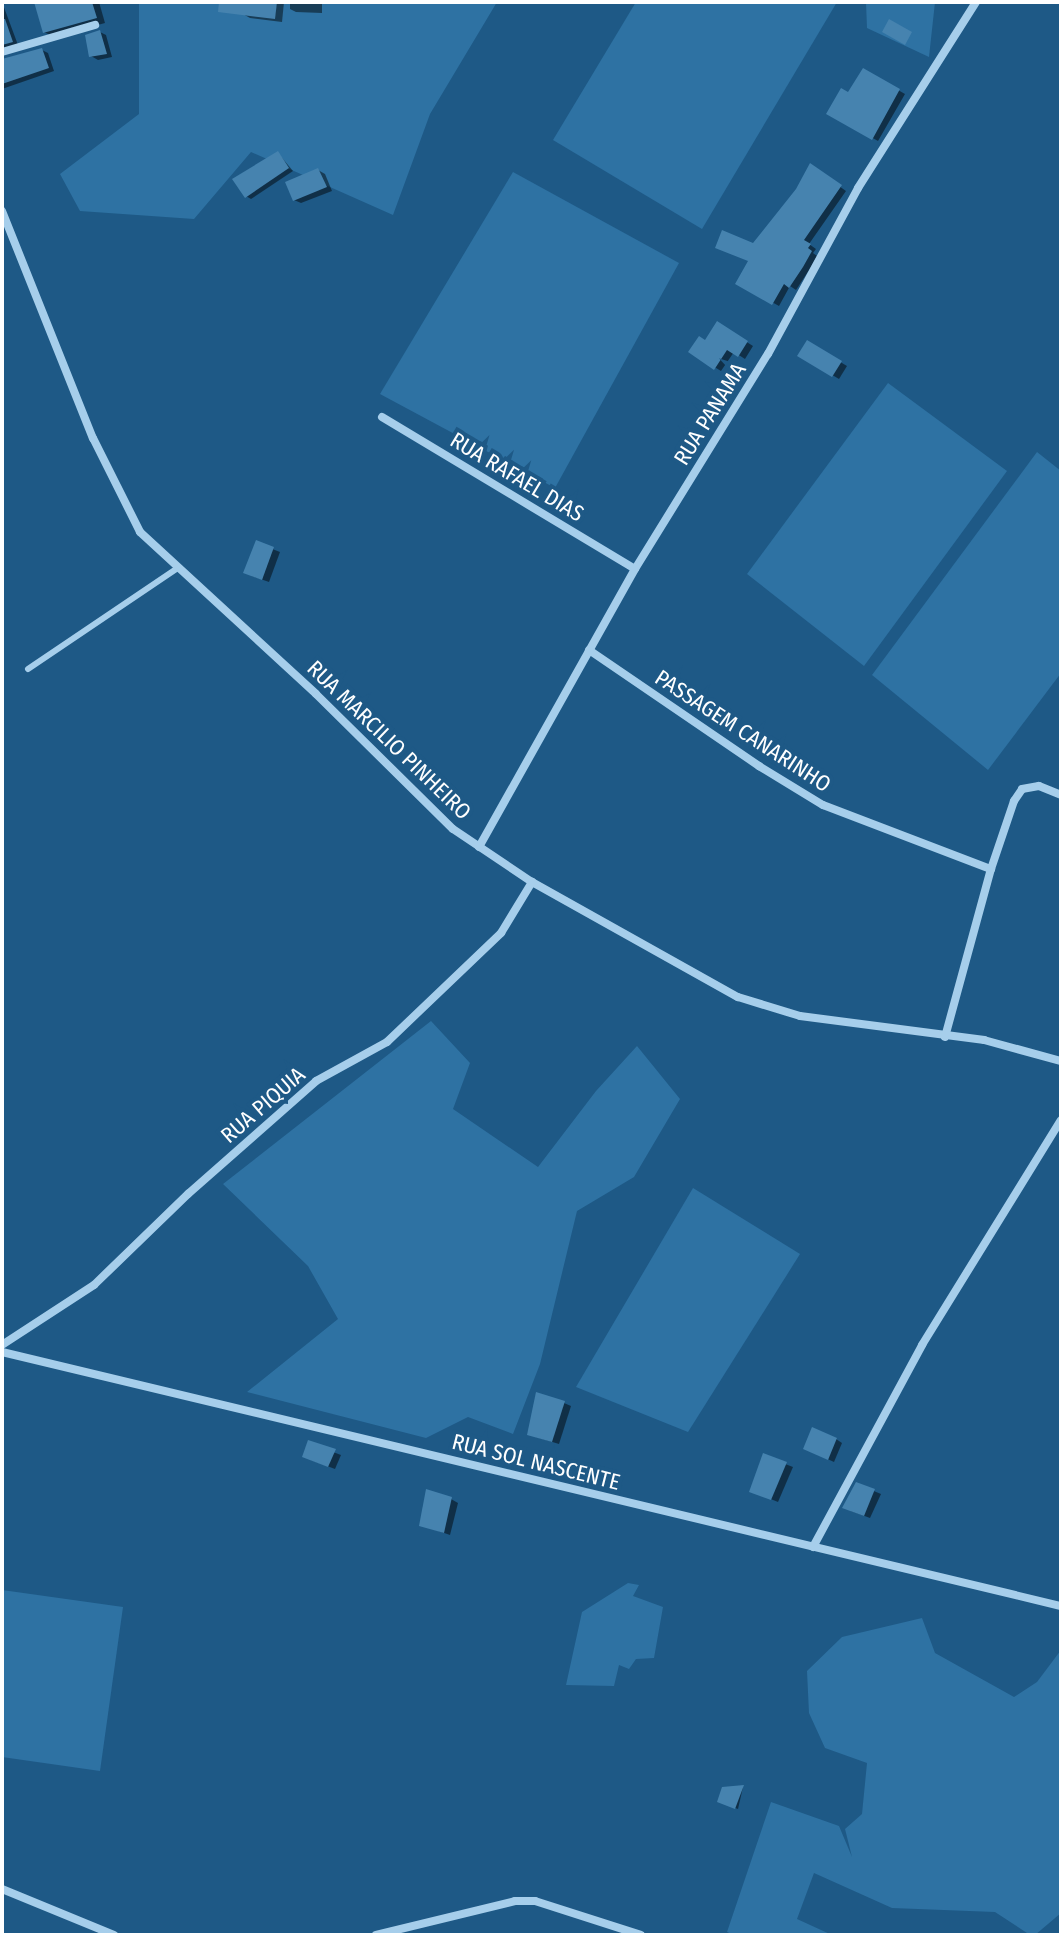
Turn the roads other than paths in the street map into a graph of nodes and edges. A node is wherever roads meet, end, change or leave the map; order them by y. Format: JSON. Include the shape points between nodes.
{"nodes":[{"id":1,"x":976,"y":2,"type":"edge"},
{"id":2,"x":95,"y":25,"type":"dead end"},
{"id":3,"x":2,"y":52,"type":"edge"},
{"id":4,"x":2,"y":211,"type":"edge"},
{"id":5,"x":382,"y":417,"type":"dead end"},
{"id":6,"x":178,"y":568,"type":"junction"},
{"id":7,"x":635,"y":569,"type":"junction"},
{"id":8,"x":589,"y":650,"type":"junction"},
{"id":9,"x":28,"y":669,"type":"dead end"},
{"id":10,"x":1061,"y":795,"type":"edge"},
{"id":11,"x":479,"y":847,"type":"junction"},
{"id":12,"x":991,"y":869,"type":"junction"},
{"id":13,"x":532,"y":882,"type":"junction"},
{"id":14,"x":945,"y":1037,"type":"junction"},
{"id":15,"x":1061,"y":1061,"type":"edge"},
{"id":16,"x":1061,"y":1120,"type":"edge"},
{"id":17,"x":2,"y":1345,"type":"edge"},
{"id":18,"x":2,"y":1352,"type":"edge"},
{"id":19,"x":813,"y":1547,"type":"junction"},
{"id":20,"x":1061,"y":1606,"type":"edge"},
{"id":21,"x":2,"y":1889,"type":"edge"},
{"id":22,"x":114,"y":1935,"type":"edge"},
{"id":23,"x":376,"y":1935,"type":"edge"},
{"id":24,"x":641,"y":1935,"type":"edge"}],
"edges":[{"from":1,"to":7,"type":"street","name":"RUA PANAMA","via":[[858,188],[768,354]]},
{"from":2,"to":3,"type":"street"},
{"from":4,"to":6,"type":"street","name":"RUA MARCILIO PINHEIRO","via":[[121,501],[140,532]]},
{"from":5,"to":7,"type":"street","name":"RUA RAFAEL DIAS"},
{"from":6,"to":9,"type":"lane"},
{"from":6,"to":11,"type":"street","name":"RUA MARCILIO PINHEIRO","via":[[453,829]]},
{"from":7,"to":8,"type":"street","name":"RUA PANAMA"},
{"from":8,"to":11,"type":"street","name":"RUA PANAMA"},
{"from":8,"to":12,"type":"street","name":"PASSAGEM CANARINHO","via":[[823,805]]},
{"from":10,"to":12,"type":"street","via":[[1039,786],[1022,789]]},
{"from":11,"to":13,"type":"street","name":"RUA MARCILIO PINHEIRO"},
{"from":12,"to":14,"type":"street"},
{"from":13,"to":14,"type":"street","name":"RUA MARCILIO PINHEIRO","via":[[711,984],[767,1008]]},
{"from":13,"to":17,"type":"street","name":"RUA PIQUIA","via":[[501,933],[387,1042],[316,1081],[94,1285]]},
{"from":14,"to":15,"type":"street","name":"RUA MARCILIO PINHEIRO","via":[[984,1040]]},
{"from":16,"to":19,"type":"street","via":[[922,1345]]},
{"from":18,"to":19,"type":"street","name":"RUA SOL NASCENTE"},
{"from":19,"to":20,"type":"street","name":"RUA SOL NASCENTE"},
{"from":21,"to":22,"type":"street"},
{"from":23,"to":24,"type":"street","via":[[515,1901],[535,1901]]}]}
